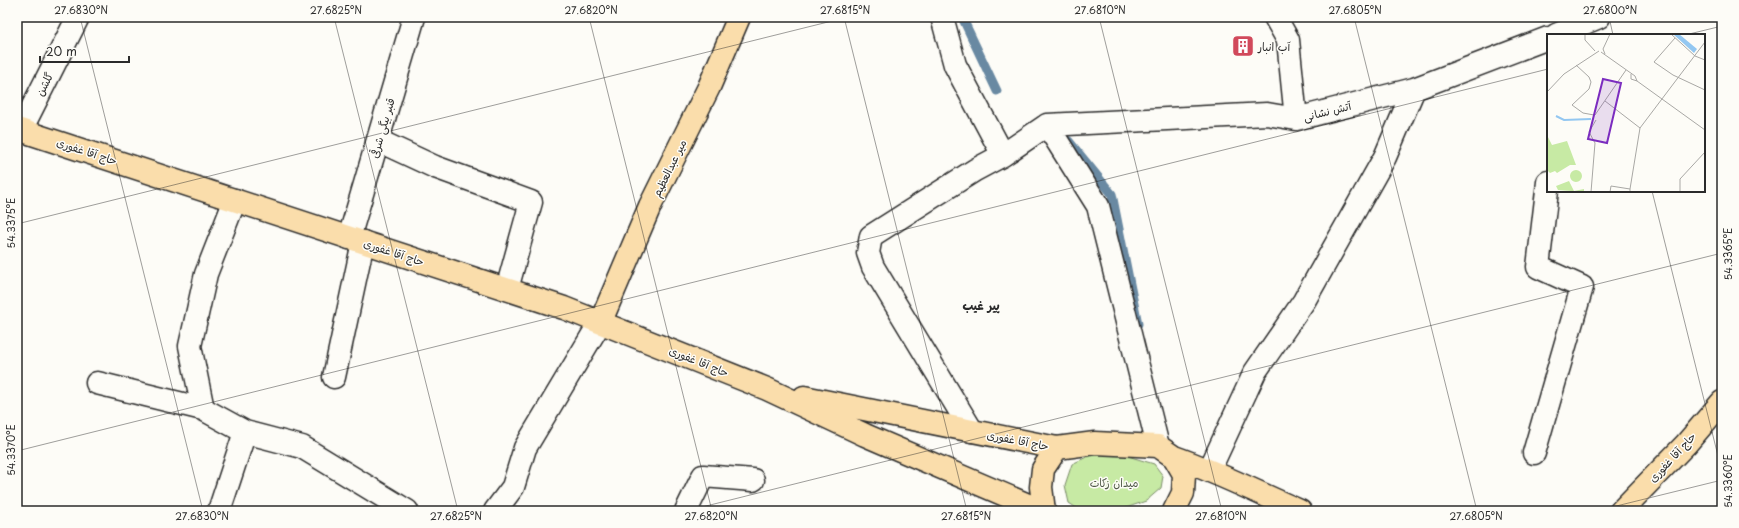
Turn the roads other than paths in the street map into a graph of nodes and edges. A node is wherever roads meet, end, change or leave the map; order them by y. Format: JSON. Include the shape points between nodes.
{"nodes":[{"id":1,"x":78,"y":17,"type":"edge"},
{"id":2,"x":414,"y":17,"type":"edge"},
{"id":3,"x":739,"y":17,"type":"edge"},
{"id":4,"x":942,"y":17,"type":"edge"},
{"id":5,"x":1275,"y":17,"type":"edge"},
{"id":6,"x":1599,"y":17,"type":"edge"},
{"id":7,"x":1561,"y":34,"type":"edge"},
{"id":8,"x":1547,"y":39,"type":"edge"},
{"id":9,"x":1414,"y":89,"type":"junction"},
{"id":10,"x":1296,"y":119,"type":"junction"},
{"id":11,"x":1047,"y":125,"type":"junction"},
{"id":12,"x":19,"y":129,"type":"edge"},
{"id":13,"x":379,"y":141,"type":"junction"},
{"id":14,"x":1003,"y":155,"type":"junction"},
{"id":15,"x":1547,"y":190,"type":"edge"},
{"id":16,"x":235,"y":200,"type":"junction"},
{"id":17,"x":356,"y":240,"type":"junction"},
{"id":18,"x":507,"y":289,"type":"junction"},
{"id":19,"x":601,"y":321,"type":"junction"},
{"id":20,"x":334,"y":377,"type":"dead end"},
{"id":21,"x":97,"y":383,"type":"dead end"},
{"id":22,"x":767,"y":389,"type":"junction"},
{"id":23,"x":1722,"y":402,"type":"edge"},
{"id":24,"x":203,"y":409,"type":"junction"},
{"id":25,"x":245,"y":432,"type":"junction"},
{"id":26,"x":972,"y":432,"type":"junction"},
{"id":27,"x":1057,"y":448,"type":"junction"},
{"id":28,"x":1166,"y":452,"type":"junction"},
{"id":29,"x":1534,"y":453,"type":"dead end"},
{"id":30,"x":1210,"y":469,"type":"junction"},
{"id":31,"x":753,"y":480,"type":"dead end"},
{"id":32,"x":1179,"y":502,"type":"edge"},
{"id":33,"x":219,"y":511,"type":"edge"},
{"id":34,"x":407,"y":511,"type":"edge"},
{"id":35,"x":497,"y":511,"type":"edge"},
{"id":36,"x":686,"y":511,"type":"edge"},
{"id":37,"x":1043,"y":511,"type":"edge"},
{"id":38,"x":1300,"y":511,"type":"edge"},
{"id":39,"x":1621,"y":511,"type":"edge"}],
"edges":[{"from":1,"to":12,"type":"street","name":"گلشن"},
{"from":2,"to":13,"type":"street","name":"قنبر بیگی شرقی"},
{"from":3,"to":19,"type":"main road","name":"میر عبدالعظیم","via":[[709,87],[650,206]]},
{"from":4,"to":14,"type":"street","via":[[955,65]]},
{"from":5,"to":10,"type":"street","via":[[1288,40]]},
{"from":6,"to":7,"type":"street","name":"آتش نشانی"},
{"from":8,"to":9,"type":"street","name":"آتش نشانی"},
{"from":9,"to":10,"type":"street","name":"آتش نشانی"},
{"from":9,"to":30,"type":"street","via":[[1385,157],[1304,301],[1255,372]]},
{"from":10,"to":11,"type":"street","name":"آتش نشانی","via":[[1267,114]]},
{"from":11,"to":14,"type":"street"},
{"from":11,"to":28,"type":"street","via":[[1098,206]]},
{"from":12,"to":16,"type":"main road","name":"حاج آقا غفوری"},
{"from":13,"to":17,"type":"street","name":"قنبر بیگی شرقی"},
{"from":13,"to":18,"type":"street","via":[[435,167],[532,202]]},
{"from":14,"to":26,"type":"street","via":[[871,236],[868,253],[873,267]]},
{"from":15,"to":29,"type":"street","via":[[1538,267],[1582,287]]},
{"from":16,"to":17,"type":"main road","name":"حاج آقا غفوری"},
{"from":16,"to":24,"type":"street","via":[[206,274],[190,346]]},
{"from":17,"to":18,"type":"main road","name":"حاج آقا غفوری"},
{"from":17,"to":20,"type":"street","name":"قنبر بیگی شرقی"},
{"from":18,"to":19,"type":"main road","name":"حاج آقا غفوری"},
{"from":19,"to":22,"type":"main road","name":"حاج آقا غفوری"},
{"from":19,"to":35,"type":"street","via":[[525,448],[513,487]]},
{"from":21,"to":24,"type":"street"},
{"from":22,"to":26,"type":"main road","name":"حاج آقا غفوری"},
{"from":22,"to":37,"type":"main road","name":"حاج آقا غفوری","via":[[865,435]]},
{"from":23,"to":39,"type":"main road","name":"حاج آقا غفوری","via":[[1686,444]]},
{"from":24,"to":25,"type":"street"},
{"from":25,"to":33,"type":"street"},
{"from":25,"to":34,"type":"street","via":[[302,447]]},
{"from":26,"to":27,"type":"main road","name":"حاج آقا غفوری"},
{"from":27,"to":28,"type":"main road","name":"حاج آقا غفوری","via":[[1095,443]]},
{"from":27,"to":37,"type":"main road","via":[[1043,469]]},
{"from":28,"to":30,"type":"main road","name":"حاج آقا غفوری"},
{"from":28,"to":32,"type":"main road","via":[[1184,474]]},
{"from":30,"to":38,"type":"main road","name":"حاج آقا غفوری"},
{"from":31,"to":36,"type":"street","via":[[703,476]]}]}
